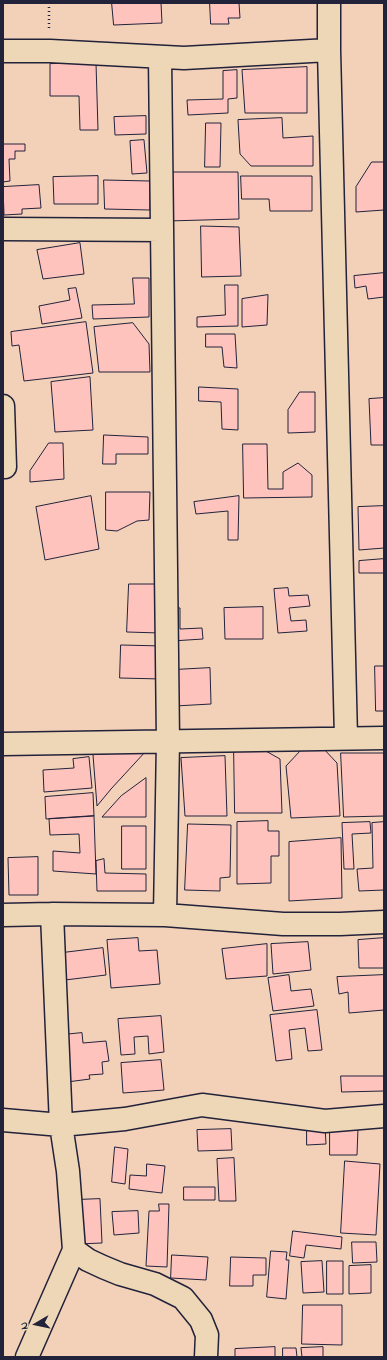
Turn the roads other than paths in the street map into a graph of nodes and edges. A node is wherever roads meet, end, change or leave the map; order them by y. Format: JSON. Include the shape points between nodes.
{"nodes":[{"id":1,"x":329,"y":3,"type":"edge"},
{"id":2,"x":329,"y":50,"type":"junction"},
{"id":3,"x":3,"y":51,"type":"edge"},
{"id":4,"x":160,"y":57,"type":"junction"},
{"id":5,"x":3,"y":229,"type":"edge"},
{"id":6,"x":162,"y":230,"type":"junction"},
{"id":7,"x":3,"y":406,"type":"edge"},
{"id":8,"x":5,"y":467,"type":"dead end"},
{"id":9,"x":346,"y":738,"type":"junction"},
{"id":10,"x":384,"y":738,"type":"edge"},
{"id":11,"x":168,"y":741,"type":"junction"},
{"id":12,"x":3,"y":744,"type":"edge"},
{"id":13,"x":52,"y":914,"type":"junction"},
{"id":14,"x":3,"y":915,"type":"edge"},
{"id":15,"x":165,"y":915,"type":"junction"},
{"id":16,"x":384,"y":922,"type":"edge"},
{"id":17,"x":384,"y":1116,"type":"edge"},
{"id":18,"x":3,"y":1120,"type":"edge"},
{"id":19,"x":62,"y":1125,"type":"junction"},
{"id":20,"x":74,"y":1250,"type":"junction"},
{"id":21,"x":27,"y":1357,"type":"edge"},
{"id":22,"x":206,"y":1357,"type":"edge"}],
"edges":[{"from":1,"to":2,"type":"street"},
{"from":2,"to":4,"type":"street"},
{"from":2,"to":9,"type":"street"},
{"from":3,"to":4,"type":"street"},
{"from":4,"to":6,"type":"street"},
{"from":5,"to":6,"type":"street"},
{"from":6,"to":11,"type":"street"},
{"from":7,"to":8,"type":"street"},
{"from":9,"to":10,"type":"street"},
{"from":9,"to":11,"type":"street"},
{"from":11,"to":12,"type":"street"},
{"from":11,"to":15,"type":"street"},
{"from":13,"to":14,"type":"street"},
{"from":13,"to":15,"type":"street"},
{"from":13,"to":19,"type":"street"},
{"from":15,"to":16,"type":"street","via":[[283,924]]},
{"from":17,"to":19,"type":"street","via":[[325,1121],[202,1105],[125,1119]]},
{"from":18,"to":19,"type":"street"},
{"from":19,"to":20,"type":"street"},
{"from":20,"to":21,"type":"street"},
{"from":20,"to":22,"type":"street","via":[[103,1268],[155,1284],[183,1298],[201,1320],[207,1335]]}]}
